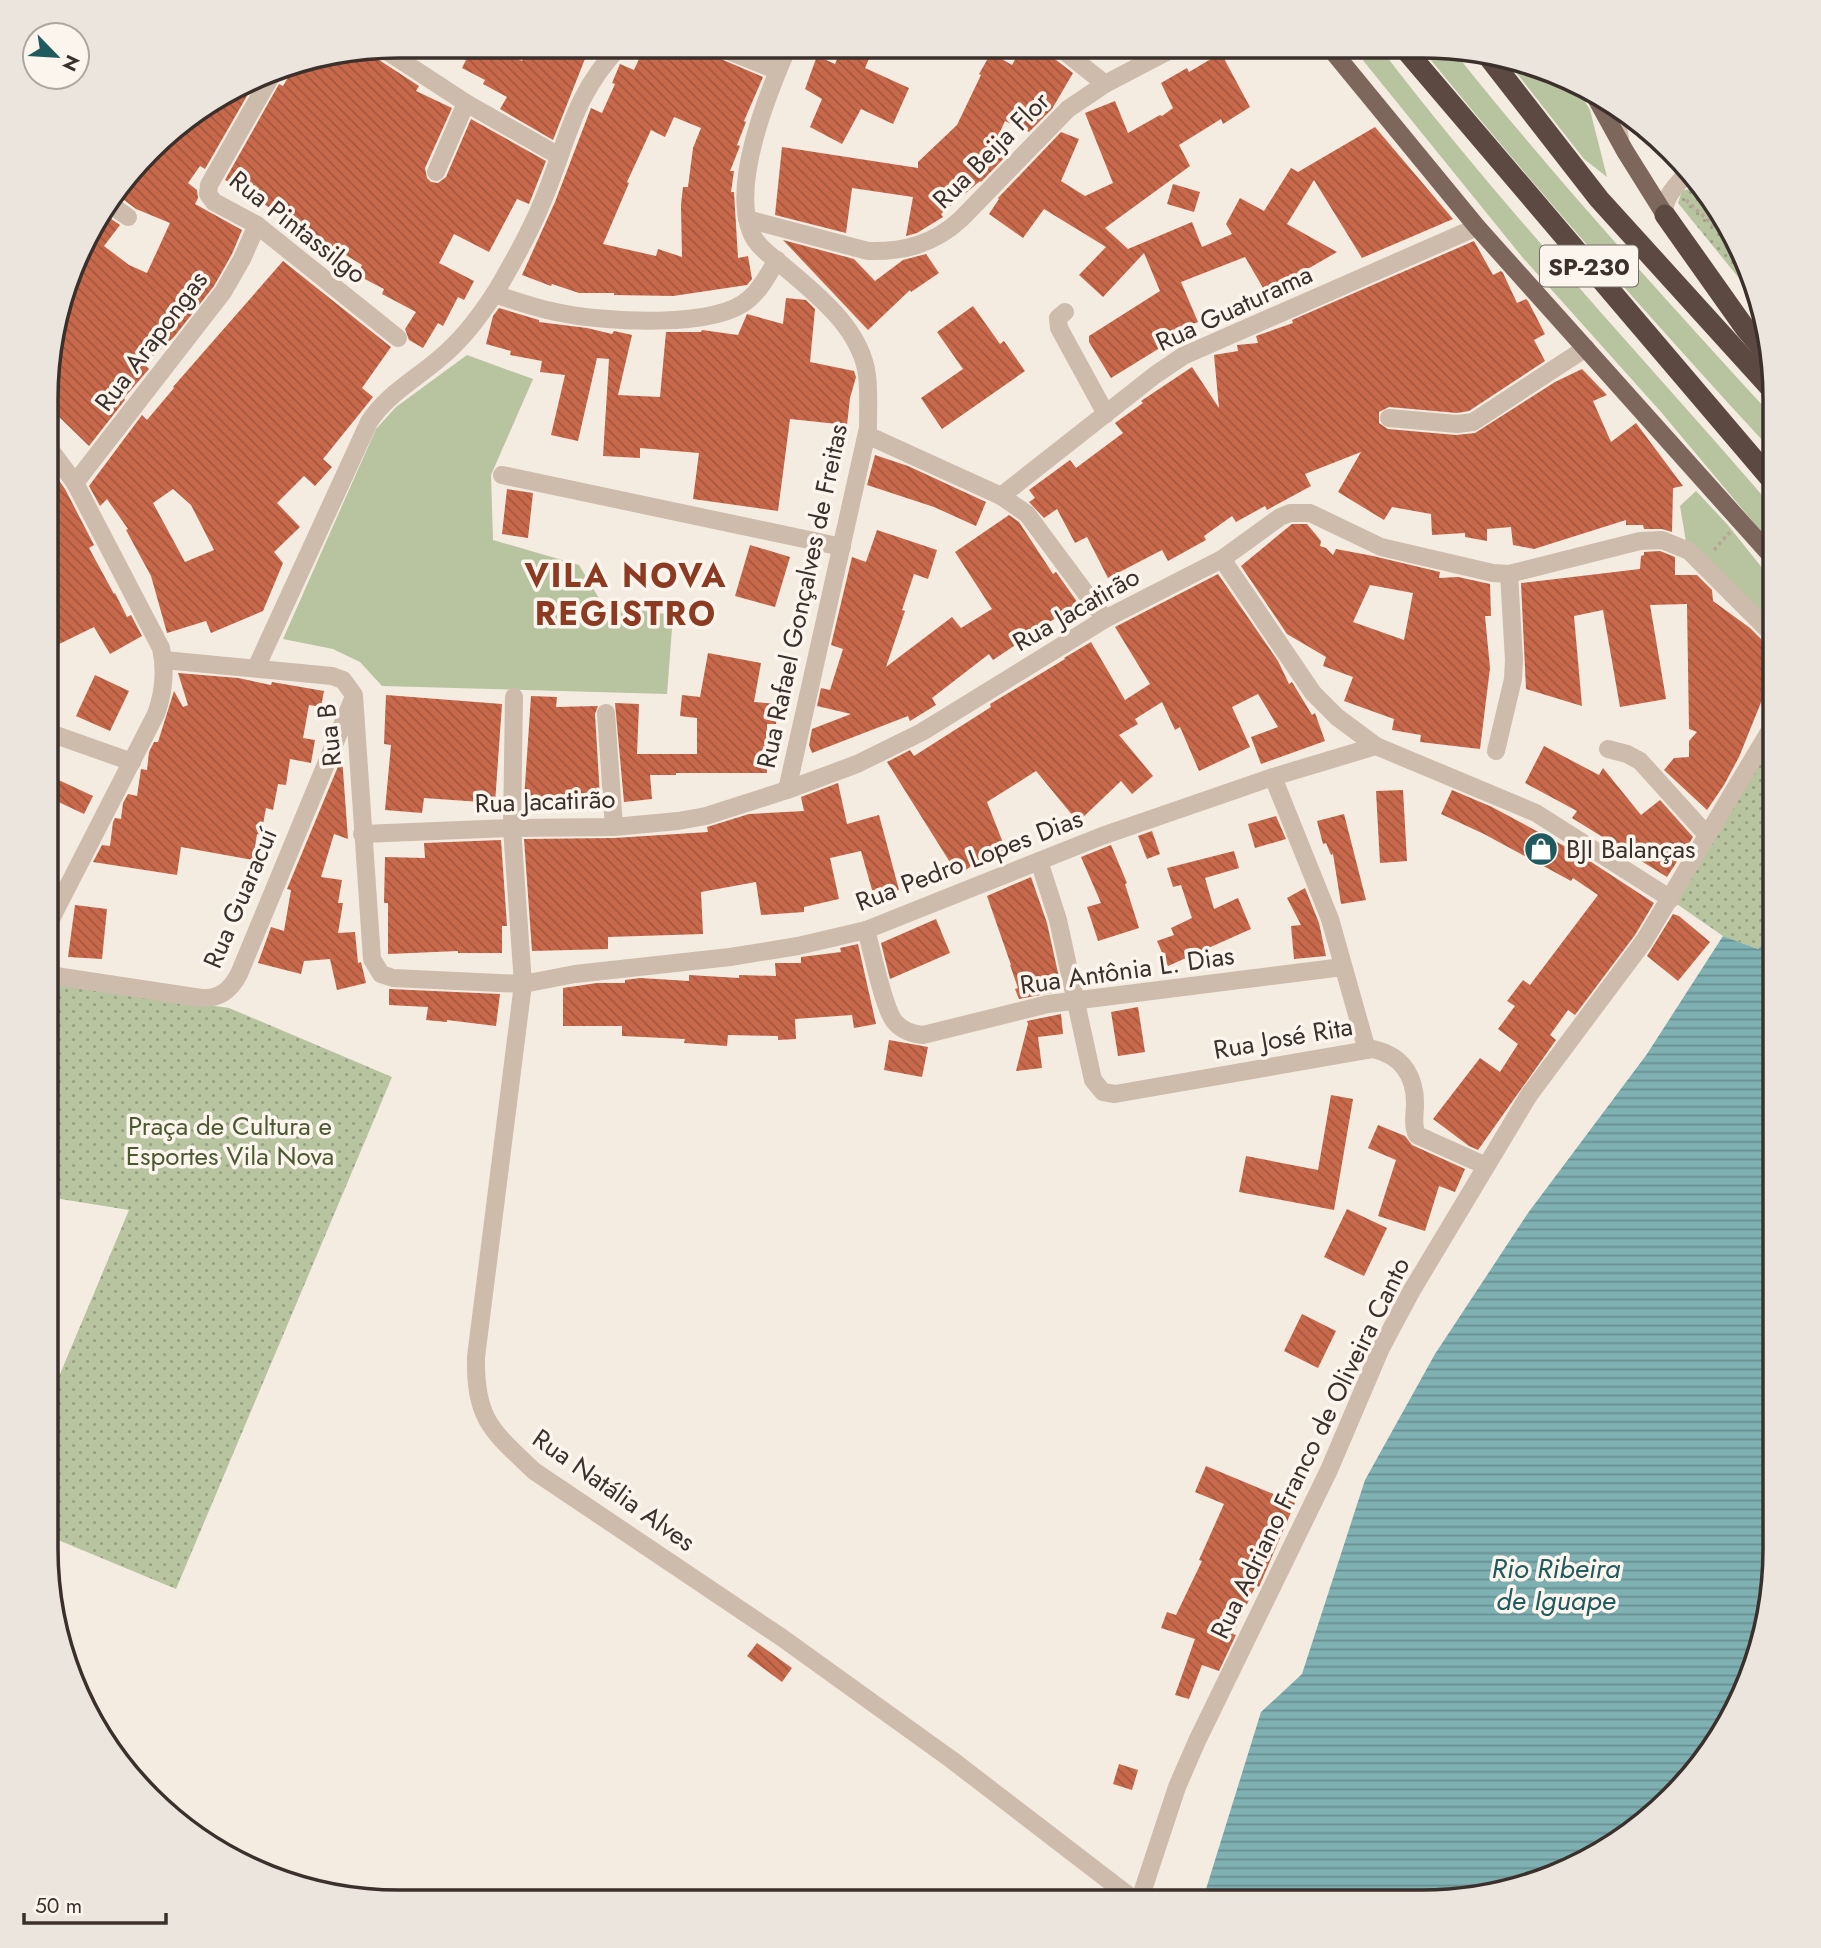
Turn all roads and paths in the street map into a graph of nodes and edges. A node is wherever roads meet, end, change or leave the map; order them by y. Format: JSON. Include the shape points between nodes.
{"nodes":[{"id":1,"x":397,"y":58,"type":"edge"},
{"id":2,"x":609,"y":58,"type":"edge"},
{"id":3,"x":746,"y":58,"type":"edge"},
{"id":4,"x":783,"y":58,"type":"edge"},
{"id":5,"x":1073,"y":58,"type":"edge"},
{"id":6,"x":1155,"y":58,"type":"edge"},
{"id":7,"x":1338,"y":58,"type":"edge"},
{"id":8,"x":1413,"y":58,"type":"edge"},
{"id":9,"x":1496,"y":66,"type":"edge"},
{"id":10,"x":778,"y":71,"type":"junction"},
{"id":11,"x":1105,"y":84,"type":"junction"},
{"id":12,"x":266,"y":85,"type":"edge"},
{"id":13,"x":466,"y":103,"type":"junction"},
{"id":14,"x":1602,"y":108,"type":"edge"},
{"id":15,"x":1617,"y":119,"type":"edge"},
{"id":16,"x":1625,"y":151,"type":"junction"},
{"id":17,"x":559,"y":156,"type":"junction"},
{"id":18,"x":436,"y":172,"type":"dead end"},
{"id":19,"x":1684,"y":181,"type":"edge"},
{"id":20,"x":116,"y":208,"type":"edge"},
{"id":21,"x":1665,"y":215,"type":"junction"},
{"id":22,"x":128,"y":216,"type":"dead end"},
{"id":23,"x":747,"y":219,"type":"junction"},
{"id":24,"x":257,"y":225,"type":"junction"},
{"id":25,"x":1477,"y":227,"type":"junction"},
{"id":26,"x":777,"y":260,"type":"junction"},
{"id":27,"x":494,"y":293,"type":"junction"},
{"id":28,"x":1065,"y":312,"type":"dead end"},
{"id":29,"x":398,"y":338,"type":"dead end"},
{"id":30,"x":1759,"y":344,"type":"edge"},
{"id":31,"x":1586,"y":348,"type":"junction"},
{"id":32,"x":1763,"y":380,"type":"edge"},
{"id":33,"x":1106,"y":414,"type":"junction"},
{"id":34,"x":1389,"y":418,"type":"dead end"},
{"id":35,"x":867,"y":435,"type":"junction"},
{"id":36,"x":58,"y":461,"type":"edge"},
{"id":37,"x":1763,"y":470,"type":"edge"},
{"id":38,"x":502,"y":475,"type":"dead end"},
{"id":39,"x":75,"y":483,"type":"junction"},
{"id":40,"x":1001,"y":496,"type":"junction"},
{"id":41,"x":1741,"y":520,"type":"junction"},
{"id":42,"x":1763,"y":546,"type":"edge"},
{"id":43,"x":842,"y":547,"type":"junction"},
{"id":44,"x":1222,"y":559,"type":"junction"},
{"id":45,"x":1702,"y":563,"type":"junction"},
{"id":46,"x":1509,"y":574,"type":"junction"},
{"id":47,"x":1105,"y":619,"type":"junction"},
{"id":48,"x":1763,"y":625,"type":"edge"},
{"id":49,"x":164,"y":660,"type":"junction"},
{"id":50,"x":256,"y":667,"type":"junction"},
{"id":51,"x":354,"y":695,"type":"junction"},
{"id":52,"x":514,"y":697,"type":"dead end"},
{"id":53,"x":606,"y":713,"type":"dead end"},
{"id":54,"x":58,"y":736,"type":"edge"},
{"id":55,"x":1763,"y":742,"type":"edge"},
{"id":56,"x":1376,"y":746,"type":"junction"},
{"id":57,"x":1608,"y":750,"type":"dead end"},
{"id":58,"x":1496,"y":751,"type":"dead end"},
{"id":59,"x":132,"y":762,"type":"junction"},
{"id":60,"x":1272,"y":777,"type":"junction"},
{"id":61,"x":787,"y":790,"type":"junction"},
{"id":62,"x":614,"y":827,"type":"junction"},
{"id":63,"x":512,"y":828,"type":"junction"},
{"id":64,"x":362,"y":834,"type":"junction"},
{"id":65,"x":1707,"y":835,"type":"junction"},
{"id":66,"x":1039,"y":861,"type":"junction"},
{"id":67,"x":1671,"y":899,"type":"junction"},
{"id":68,"x":58,"y":906,"type":"edge"},
{"id":69,"x":866,"y":930,"type":"junction"},
{"id":70,"x":1343,"y":967,"type":"junction"},
{"id":71,"x":58,"y":976,"type":"edge"},
{"id":72,"x":523,"y":984,"type":"junction"},
{"id":73,"x":1077,"y":1000,"type":"junction"},
{"id":74,"x":1367,"y":1049,"type":"junction"},
{"id":75,"x":1486,"y":1166,"type":"junction"},
{"id":76,"x":1122,"y":1890,"type":"edge"},
{"id":77,"x":1142,"y":1890,"type":"edge"}],
"edges":[{"from":1,"to":13,"type":"street"},
{"from":2,"to":17,"type":"street","via":[[583,93]]},
{"from":3,"to":10,"type":"street"},
{"from":4,"to":10,"type":"street","name":"Rua Rafael Gonçalves de Freitas"},
{"from":5,"to":11,"type":"street"},
{"from":6,"to":11,"type":"street","name":"Rua Beija Flor"},
{"from":7,"to":25,"type":"main road"},
{"from":8,"to":37,"type":"highway","number":"SP-230"},
{"from":9,"to":32,"type":"highway","number":"SP-230","via":[[1600,199]]},
{"from":10,"to":23,"type":"street","name":"Rua Rafael Gonçalves de Freitas","via":[[746,179]]},
{"from":11,"to":23,"type":"street","name":"Rua Beija Flor","via":[[1054,121],[949,231],[920,245],[868,251]]},
{"from":12,"to":24,"type":"street","name":"Rua Pintassilgo","via":[[208,190],[214,202]]},
{"from":13,"to":17,"type":"street"},
{"from":13,"to":18,"type":"street"},
{"from":14,"to":16,"type":"main road"},
{"from":15,"to":16,"type":"street"},
{"from":16,"to":21,"type":"main road"},
{"from":17,"to":27,"type":"street","via":[[543,201]]},
{"from":19,"to":21,"type":"street","via":[[1668,197]]},
{"from":20,"to":22,"type":"street"},
{"from":21,"to":30,"type":"highway"},
{"from":23,"to":26,"type":"street","name":"Rua Rafael Gonçalves de Freitas","via":[[751,235]]},
{"from":24,"to":29,"type":"street","name":"Rua Pintassilgo"},
{"from":24,"to":39,"type":"street","name":"Rua Arapongas","via":[[223,292]]},
{"from":25,"to":31,"type":"main road"},
{"from":25,"to":33,"type":"street","name":"Rua Guaturama","via":[[1183,356]]},
{"from":26,"to":27,"type":"street","via":[[749,299],[733,310],[713,315],[623,320],[564,314]]},
{"from":26,"to":35,"type":"street","name":"Rua Rafael Gonçalves de Freitas","via":[[835,313],[858,346],[867,373]]},
{"from":27,"to":50,"type":"street","via":[[451,349],[383,404],[369,422]]},
{"from":28,"to":33,"type":"street","via":[[1058,318],[1059,328]]},
{"from":31,"to":34,"type":"street","via":[[1473,422],[1457,425]]},
{"from":31,"to":41,"type":"main road"},
{"from":33,"to":40,"type":"street","name":"Rua Guaturama"},
{"from":35,"to":40,"type":"street"},
{"from":35,"to":43,"type":"street","name":"Rua Rafael Gonçalves de Freitas"},
{"from":36,"to":39,"type":"street"},
{"from":38,"to":43,"type":"street"},
{"from":39,"to":49,"type":"street"},
{"from":40,"to":47,"type":"street","via":[[1033,520]]},
{"from":41,"to":42,"type":"main road"},
{"from":41,"to":45,"type":"path"},
{"from":43,"to":61,"type":"street","name":"Rua Rafael Gonçalves de Freitas"},
{"from":44,"to":46,"type":"street","name":"Rua Jacatirão","via":[[1280,517],[1301,512],[1381,547]]},
{"from":44,"to":47,"type":"street","name":"Rua Jacatirão"},
{"from":44,"to":56,"type":"street","via":[[1313,693],[1337,718]]},
{"from":45,"to":46,"type":"street","name":"Rua Jacatirão","via":[[1682,547],[1653,540]]},
{"from":45,"to":48,"type":"street","name":"Rua Jacatirão"},
{"from":46,"to":58,"type":"street","via":[[1513,679]]},
{"from":47,"to":61,"type":"street","name":"Rua Jacatirão","via":[[922,732],[857,764]]},
{"from":49,"to":50,"type":"street","name":"Rua B"},
{"from":49,"to":59,"type":"street","via":[[159,704]]},
{"from":50,"to":51,"type":"street","name":"Rua B","via":[[332,676],[343,680]]},
{"from":51,"to":64,"type":"street","name":"Rua B"},
{"from":51,"to":71,"type":"street","name":"Rua Guaracuí","via":[[232,987],[219,996],[201,999]]},
{"from":52,"to":63,"type":"street","name":"Rua Natália Alves"},
{"from":53,"to":62,"type":"street"},
{"from":54,"to":59,"type":"street"},
{"from":55,"to":65,"type":"street","name":"Rua Adriano Franco de Oliveira Canto"},
{"from":56,"to":60,"type":"street","name":"Rua Pedro Lopes Dias"},
{"from":56,"to":67,"type":"street","via":[[1536,813]]},
{"from":57,"to":65,"type":"street","via":[[1640,761]]},
{"from":59,"to":68,"type":"street"},
{"from":60,"to":66,"type":"street","name":"Rua Pedro Lopes Dias"},
{"from":60,"to":70,"type":"street","via":[[1326,908]]},
{"from":61,"to":62,"type":"street","name":"Rua Jacatirão","via":[[706,816]]},
{"from":62,"to":63,"type":"street","name":"Rua Jacatirão"},
{"from":63,"to":64,"type":"street","name":"Rua Jacatirão"},
{"from":63,"to":72,"type":"street","name":"Rua Natália Alves"},
{"from":64,"to":72,"type":"street","name":"Rua Pedro Lopes Dias","via":[[372,959],[377,970],[393,978]]},
{"from":65,"to":67,"type":"street","name":"Rua Adriano Franco de Oliveira Canto"},
{"from":66,"to":69,"type":"street","name":"Rua Pedro Lopes Dias"},
{"from":66,"to":73,"type":"street"},
{"from":67,"to":75,"type":"street","name":"Rua Adriano Franco de Oliveira Canto","via":[[1529,1095]]},
{"from":69,"to":72,"type":"street","name":"Rua Pedro Lopes Dias","via":[[743,955]]},
{"from":69,"to":73,"type":"street","name":"Rua Antônia L. Dias","via":[[891,1015],[913,1034],[935,1034]]},
{"from":70,"to":73,"type":"street","name":"Rua Antônia L. Dias"},
{"from":70,"to":74,"type":"street"},
{"from":72,"to":76,"type":"street","name":"Rua Natália Alves","via":[[476,1357],[476,1388],[483,1415],[534,1471],[781,1637]]},
{"from":73,"to":74,"type":"street","name":"Rua José Rita","via":[[1093,1080],[1103,1092],[1115,1094]]},
{"from":74,"to":75,"type":"street","name":"Rua José Rita","via":[[1391,1056],[1409,1072],[1415,1091],[1417,1135]]},
{"from":75,"to":77,"type":"street","name":"Rua Adriano Franco de Oliveira Canto","via":[[1381,1348],[1329,1470],[1197,1741]]}]}
